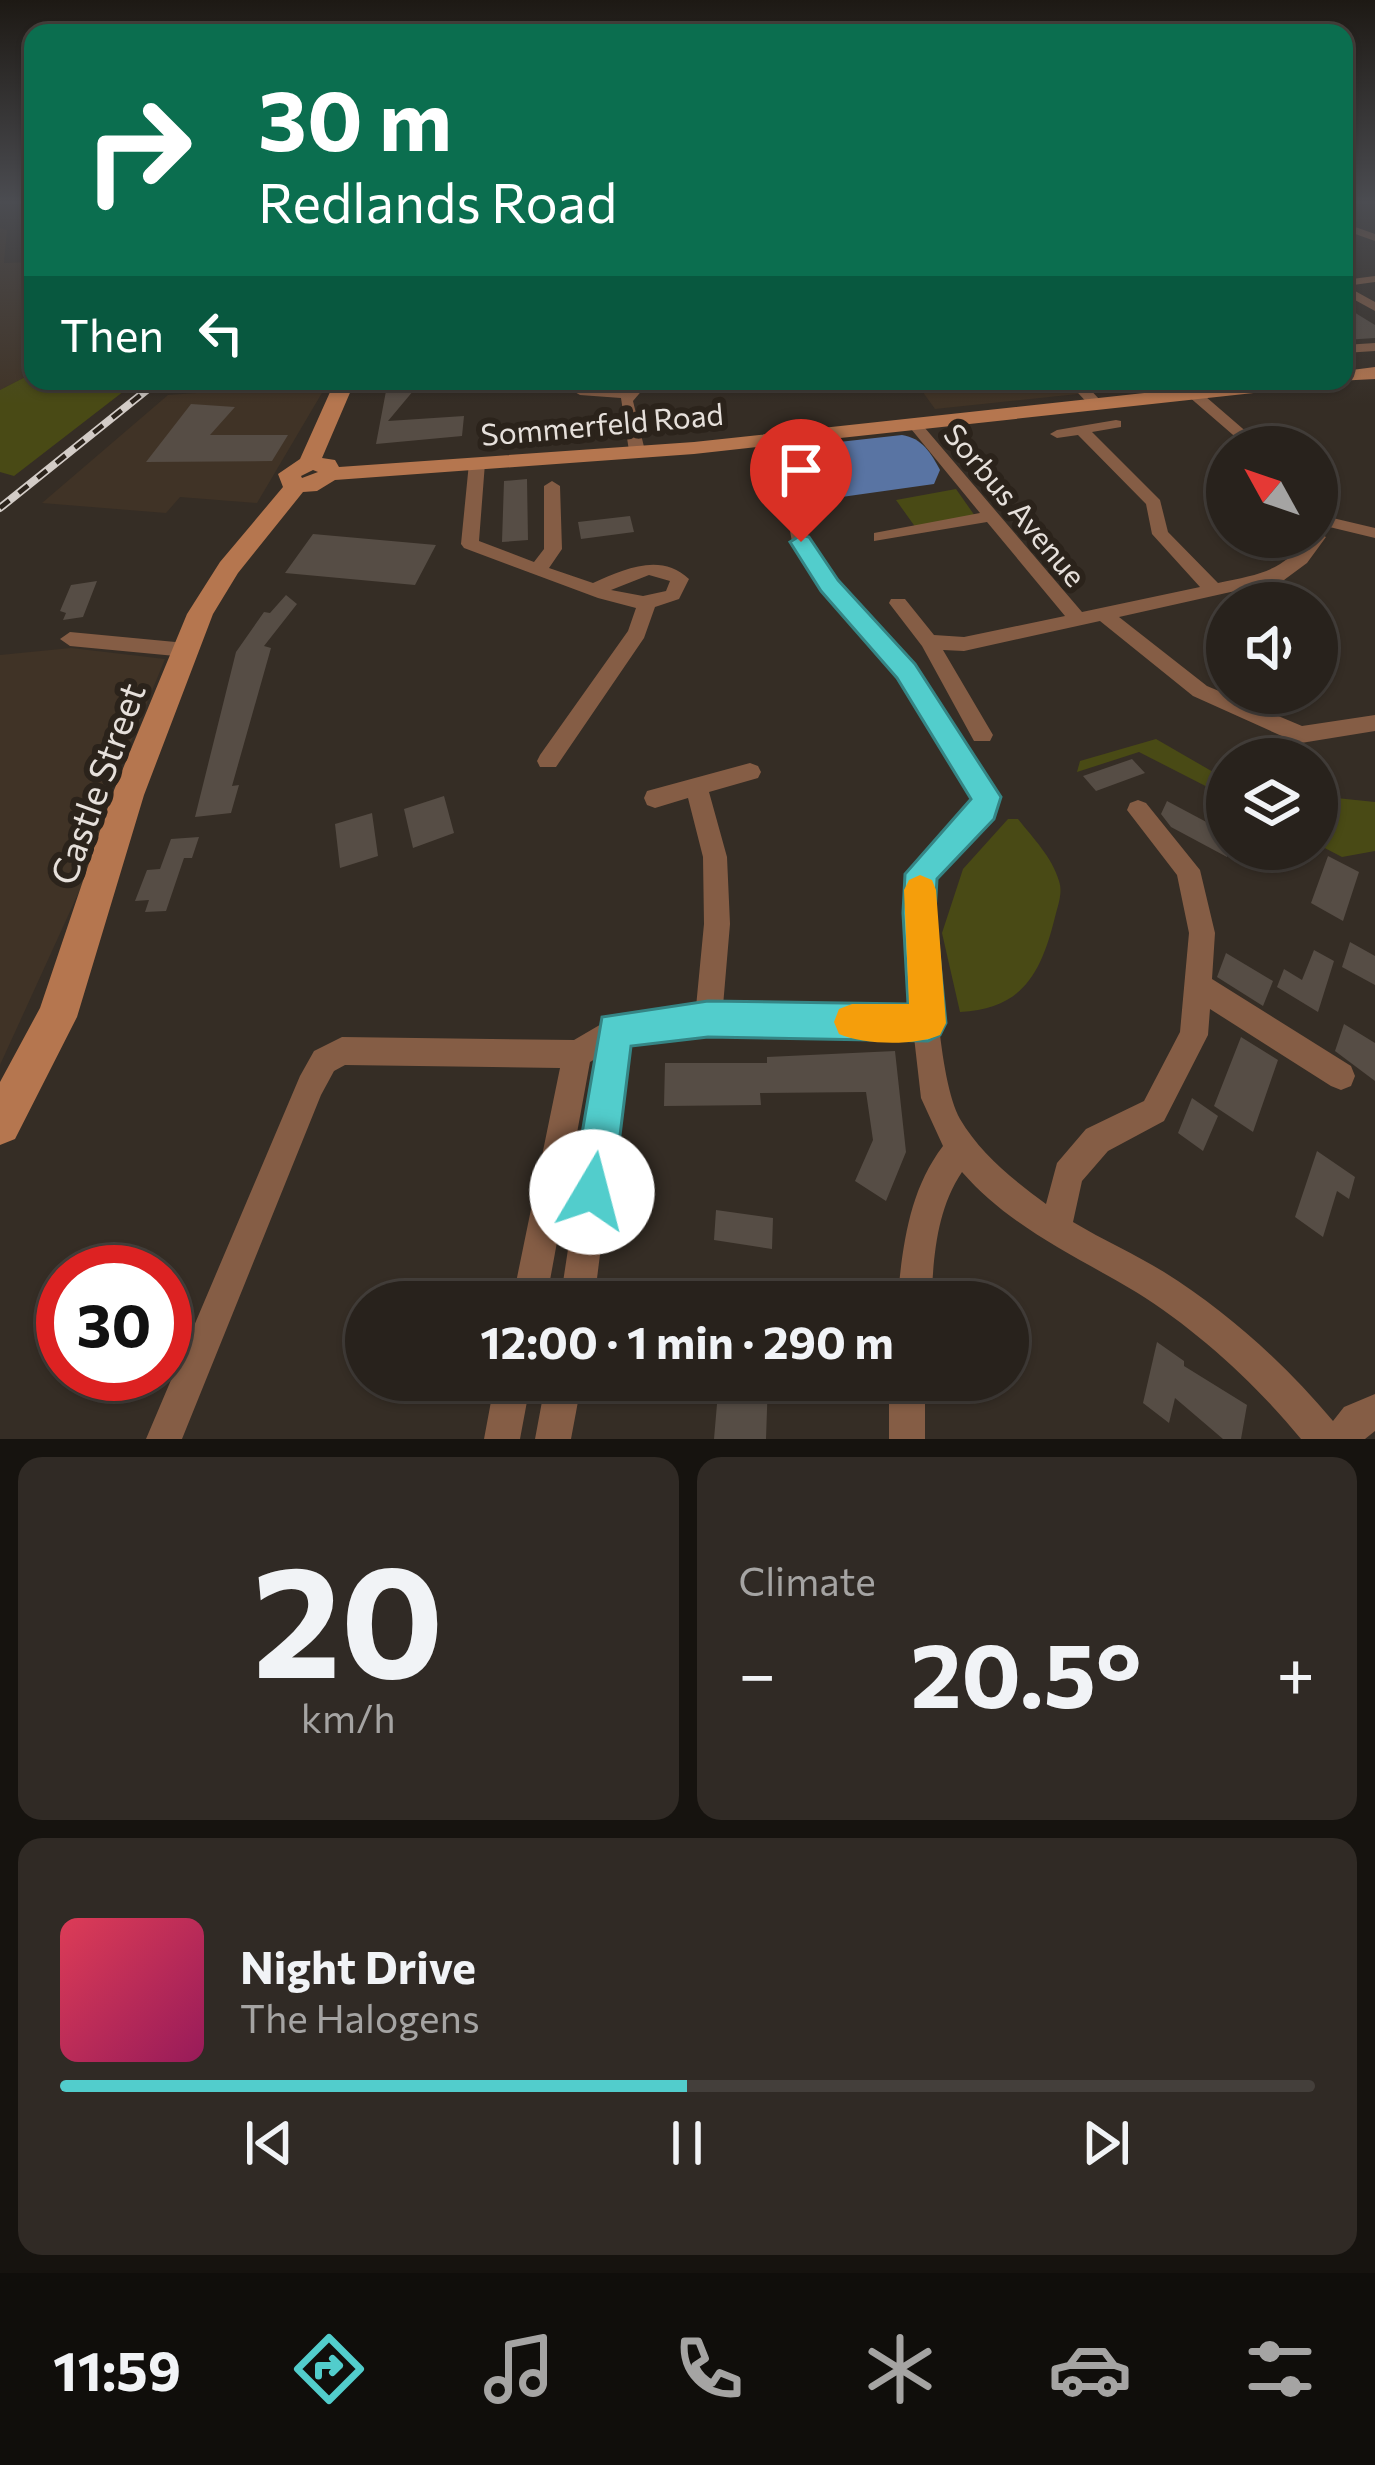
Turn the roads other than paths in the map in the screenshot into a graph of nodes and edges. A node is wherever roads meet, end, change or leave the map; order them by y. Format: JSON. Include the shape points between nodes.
{"nodes":[{"id":1,"x":342,"y":390,"type":"edge"},
{"id":2,"x":634,"y":390,"type":"edge"},
{"id":3,"x":1083,"y":390,"type":"edge"},
{"id":4,"x":1222,"y":390,"type":"edge"},
{"id":5,"x":580,"y":391,"type":"dead end"},
{"id":6,"x":1193,"y":393,"type":"junction"},
{"id":7,"x":630,"y":394,"type":"junction"},
{"id":8,"x":1096,"y":404,"type":"junction"},
{"id":9,"x":914,"y":424,"type":"junction"},
{"id":10,"x":1116,"y":424,"type":"dead end"},
{"id":11,"x":1232,"y":426,"type":"edge"},
{"id":12,"x":1082,"y":430,"type":"junction"},
{"id":13,"x":804,"y":434,"type":"junction"},
{"id":14,"x":1057,"y":434,"type":"dead end"},
{"id":15,"x":637,"y":451,"type":"junction"},
{"id":16,"x":477,"y":463,"type":"junction"},
{"id":17,"x":312,"y":474,"type":"junction"},
{"id":18,"x":552,"y":486,"type":"dead end"},
{"id":19,"x":990,"y":516,"type":"junction"},
{"id":20,"x":1338,"y":527,"type":"edge"},
{"id":21,"x":1375,"y":532,"type":"edge"},
{"id":22,"x":880,"y":537,"type":"dead end"},
{"id":23,"x":1302,"y":558,"type":"edge"},
{"id":24,"x":538,"y":570,"type":"junction"},
{"id":25,"x":1206,"y":582,"type":"edge"},
{"id":26,"x":1248,"y":582,"type":"edge"},
{"id":27,"x":594,"y":590,"type":"junction"},
{"id":28,"x":1206,"y":591,"type":"edge"},
{"id":29,"x":647,"y":603,"type":"junction"},
{"id":30,"x":898,"y":603,"type":"dead end"},
{"id":31,"x":1106,"y":616,"type":"junction"},
{"id":32,"x":1076,"y":618,"type":"junction"},
{"id":33,"x":70,"y":639,"type":"dead end"},
{"id":34,"x":929,"y":641,"type":"junction"},
{"id":35,"x":186,"y":650,"type":"junction"},
{"id":36,"x":1375,"y":723,"type":"edge"},
{"id":37,"x":982,"y":735,"type":"dead end"},
{"id":38,"x":548,"y":761,"type":"dead end"},
{"id":39,"x":750,"y":772,"type":"dead end"},
{"id":40,"x":697,"y":786,"type":"junction"},
{"id":41,"x":655,"y":798,"type":"dead end"},
{"id":42,"x":1138,"y":810,"type":"dead end"},
{"id":43,"x":1198,"y":986,"type":"junction"},
{"id":44,"x":708,"y":1019,"type":"junction"},
{"id":45,"x":928,"y":1023,"type":"junction"},
{"id":46,"x":615,"y":1030,"type":"junction"},
{"id":47,"x":577,"y":1054,"type":"junction"},
{"id":48,"x":1341,"y":1076,"type":"dead end"},
{"id":49,"x":0,"y":1124,"type":"edge"},
{"id":50,"x":963,"y":1146,"type":"junction"},
{"id":51,"x":1056,"y":1229,"type":"junction"},
{"id":52,"x":533,"y":1281,"type":"edge"},
{"id":53,"x":581,"y":1281,"type":"edge"},
{"id":54,"x":916,"y":1281,"type":"edge"},
{"id":55,"x":510,"y":1401,"type":"edge"},
{"id":56,"x":559,"y":1401,"type":"edge"},
{"id":57,"x":907,"y":1401,"type":"edge"},
{"id":58,"x":1375,"y":1412,"type":"edge"},
{"id":59,"x":164,"y":1439,"type":"edge"},
{"id":60,"x":502,"y":1439,"type":"edge"},
{"id":61,"x":553,"y":1439,"type":"edge"},
{"id":62,"x":908,"y":1439,"type":"edge"},
{"id":63,"x":1324,"y":1439,"type":"edge"},
{"id":64,"x":1342,"y":1439,"type":"edge"}],
"edges":[{"from":1,"to":17,"type":"street","name":"Castle Street"},
{"from":2,"to":7,"type":"street"},
{"from":3,"to":8,"type":"street"},
{"from":4,"to":6,"type":"street","name":"Sommerfeld Road"},
{"from":5,"to":7,"type":"street"},
{"from":6,"to":8,"type":"street","name":"Sommerfeld Road"},
{"from":6,"to":11,"type":"street"},
{"from":7,"to":15,"type":"street"},
{"from":8,"to":9,"type":"street","name":"Sommerfeld Road"},
{"from":9,"to":13,"type":"street","name":"Sommerfeld Road"},
{"from":9,"to":19,"type":"street","name":"Sorbus Avenue"},
{"from":10,"to":12,"type":"street"},
{"from":12,"to":14,"type":"street"},
{"from":12,"to":25,"type":"street","via":[[1154,503],[1160,534]]},
{"from":13,"to":15,"type":"street","name":"Sommerfeld Road"},
{"from":13,"to":45,"type":"street","via":[[809,447],[793,502],[801,542],[829,586],[906,671],[986,797],[984,810],[921,874]]},
{"from":15,"to":16,"type":"street","name":"Sommerfeld Road"},
{"from":16,"to":17,"type":"street","name":"Sommerfeld Road"},
{"from":16,"to":24,"type":"street","via":[[470,544]]},
{"from":17,"to":35,"type":"street","name":"Castle Street","via":[[229,568]]},
{"from":18,"to":24,"type":"street","via":[[554,549]]},
{"from":19,"to":22,"type":"street"},
{"from":19,"to":32,"type":"street","name":"Sorbus Avenue"},
{"from":20,"to":21,"type":"street"},
{"from":23,"to":26,"type":"street","via":[[1278,576]]},
{"from":24,"to":27,"type":"street"},
{"from":27,"to":29,"type":"street"},
{"from":27,"to":29,"type":"street","via":[[648,568],[680,579],[673,595]]},
{"from":28,"to":31,"type":"street"},
{"from":29,"to":38,"type":"street","via":[[637,633]]},
{"from":30,"to":34,"type":"street"},
{"from":31,"to":32,"type":"street"},
{"from":31,"to":36,"type":"street","via":[[1186,682],[1301,735]]},
{"from":32,"to":34,"type":"street","via":[[964,644]]},
{"from":33,"to":35,"type":"street"},
{"from":34,"to":37,"type":"street"},
{"from":35,"to":49,"type":"street","name":"Castle Street","via":[[128,795],[57,1017]]},
{"from":39,"to":40,"type":"street"},
{"from":40,"to":41,"type":"street"},
{"from":40,"to":44,"type":"street","via":[[715,857]]},
{"from":42,"to":43,"type":"street","via":[[1188,870],[1202,933]]},
{"from":43,"to":48,"type":"street"},
{"from":43,"to":51,"type":"street","via":[[1195,1035],[1154,1111],[1096,1140],[1068,1174]]},
{"from":44,"to":45,"type":"street"},
{"from":44,"to":46,"type":"street"},
{"from":45,"to":50,"type":"street","via":[[929,1074],[941,1114]]},
{"from":46,"to":47,"type":"street"},
{"from":46,"to":53,"type":"street"},
{"from":47,"to":52,"type":"street"},
{"from":47,"to":59,"type":"street","via":[[342,1051],[324,1061]]},
{"from":50,"to":51,"type":"street"},
{"from":50,"to":54,"type":"street","via":[[922,1210]]},
{"from":51,"to":63,"type":"street","via":[[1120,1262],[1217,1330],[1291,1396]]},
{"from":55,"to":60,"type":"street"},
{"from":56,"to":61,"type":"street"},
{"from":57,"to":62,"type":"street"},
{"from":58,"to":64,"type":"street"}]}
